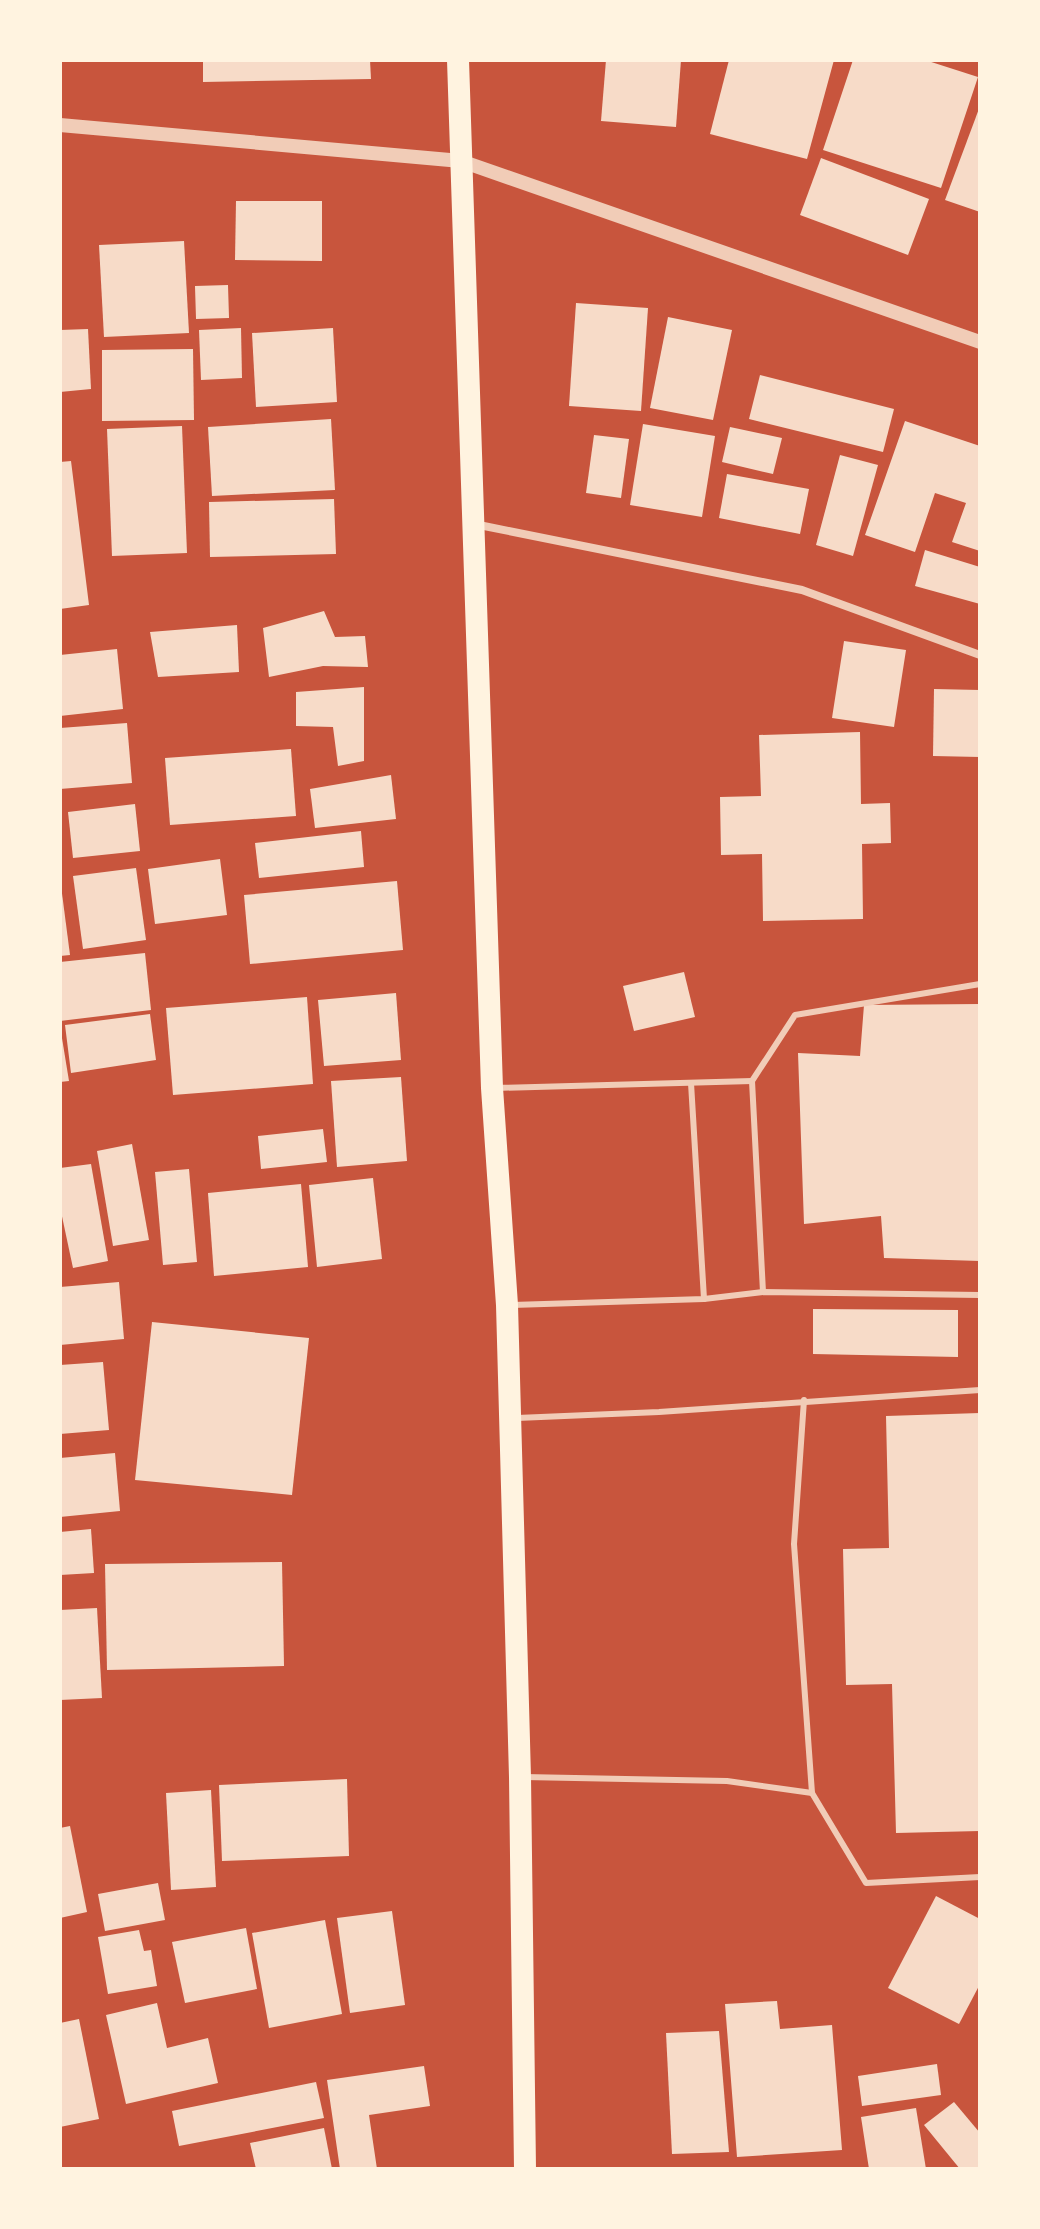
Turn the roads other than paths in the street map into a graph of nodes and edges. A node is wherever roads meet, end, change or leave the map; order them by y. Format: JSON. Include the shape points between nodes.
{"nodes":[{"id":1,"x":458,"y":60,"type":"edge"},
{"id":2,"x":60,"y":125,"type":"edge"},
{"id":3,"x":461,"y":161,"type":"junction"},
{"id":4,"x":980,"y":342,"type":"edge"},
{"id":5,"x":474,"y":524,"type":"junction"},
{"id":6,"x":980,"y":655,"type":"edge"},
{"id":7,"x":980,"y":984,"type":"edge"},
{"id":8,"x":752,"y":1081,"type":"junction"},
{"id":9,"x":691,"y":1083,"type":"junction"},
{"id":10,"x":492,"y":1088,"type":"junction"},
{"id":11,"x":763,"y":1292,"type":"junction"},
{"id":12,"x":980,"y":1295,"type":"edge"},
{"id":13,"x":704,"y":1299,"type":"junction"},
{"id":14,"x":507,"y":1305,"type":"junction"},
{"id":15,"x":980,"y":1390,"type":"edge"},
{"id":16,"x":804,"y":1400,"type":"junction"},
{"id":17,"x":510,"y":1418,"type":"junction"},
{"id":18,"x":520,"y":1777,"type":"junction"},
{"id":19,"x":812,"y":1793,"type":"junction"},
{"id":20,"x":980,"y":1877,"type":"edge"},
{"id":21,"x":525,"y":2169,"type":"edge"}],
"edges":[{"from":1,"to":3,"type":"highway"},
{"from":2,"to":3,"type":"street"},
{"from":3,"to":4,"type":"street"},
{"from":3,"to":5,"type":"highway"},
{"from":5,"to":6,"type":"street","via":[[802,590]]},
{"from":5,"to":10,"type":"highway"},
{"from":7,"to":8,"type":"lane","via":[[795,1015]]},
{"from":8,"to":9,"type":"lane"},
{"from":8,"to":11,"type":"lane"},
{"from":9,"to":10,"type":"lane"},
{"from":9,"to":13,"type":"lane"},
{"from":10,"to":14,"type":"highway"},
{"from":11,"to":12,"type":"lane"},
{"from":11,"to":13,"type":"lane"},
{"from":13,"to":14,"type":"lane"},
{"from":14,"to":17,"type":"highway"},
{"from":15,"to":16,"type":"lane"},
{"from":16,"to":17,"type":"lane"},
{"from":16,"to":19,"type":"lane","via":[[794,1544]]},
{"from":17,"to":18,"type":"highway"},
{"from":18,"to":19,"type":"lane","via":[[727,1781]]},
{"from":18,"to":21,"type":"highway"},
{"from":19,"to":20,"type":"lane","via":[[866,1883]]}]}
